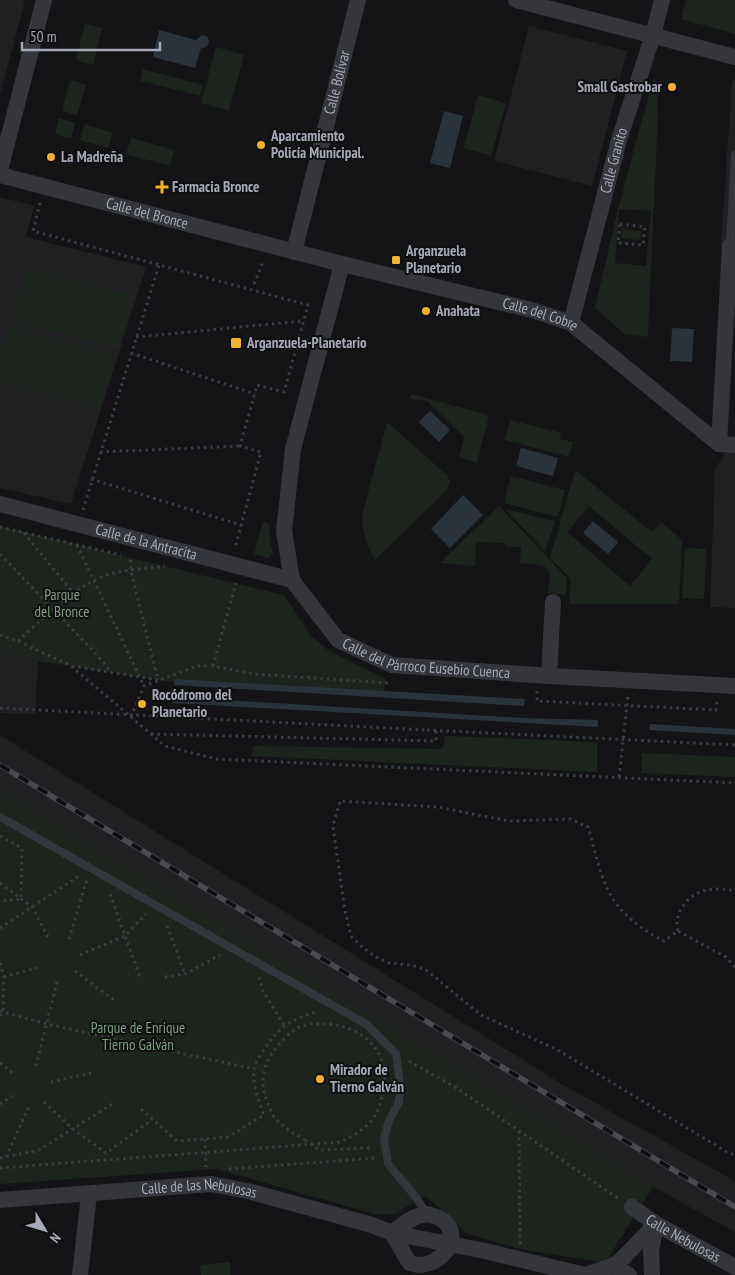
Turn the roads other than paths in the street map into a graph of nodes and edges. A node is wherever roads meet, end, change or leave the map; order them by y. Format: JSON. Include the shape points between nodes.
{"nodes":[{"id":1,"x":44,"y":0,"type":"edge"},
{"id":2,"x":358,"y":0,"type":"edge"},
{"id":3,"x":516,"y":0,"type":"edge"},
{"id":4,"x":662,"y":0,"type":"edge"},
{"id":5,"x":653,"y":35,"type":"junction"},
{"id":6,"x":735,"y":57,"type":"edge"},
{"id":7,"x":735,"y":155,"type":"edge"},
{"id":8,"x":0,"y":170,"type":"edge"},
{"id":9,"x":0,"y":175,"type":"edge"},
{"id":10,"x":730,"y":246,"type":"joint"},
{"id":11,"x":294,"y":252,"type":"junction"},
{"id":12,"x":342,"y":264,"type":"junction"},
{"id":13,"x":571,"y":323,"type":"junction"},
{"id":14,"x":727,"y":445,"type":"edge"},
{"id":15,"x":0,"y":504,"type":"edge"},
{"id":16,"x":292,"y":580,"type":"junction"},
{"id":17,"x":553,"y":602,"type":"dead end"},
{"id":18,"x":549,"y":676,"type":"junction"},
{"id":19,"x":730,"y":693,"type":"edge"},
{"id":20,"x":0,"y":817,"type":"edge"},
{"id":21,"x":89,"y":1194,"type":"junction"},
{"id":22,"x":0,"y":1200,"type":"edge"},
{"id":23,"x":632,"y":1207,"type":"road end"},
{"id":24,"x":427,"y":1214,"type":"junction"},
{"id":25,"x":656,"y":1224,"type":"junction"},
{"id":26,"x":392,"y":1234,"type":"junction"},
{"id":27,"x":457,"y":1246,"type":"junction"},
{"id":28,"x":612,"y":1266,"type":"junction"},
{"id":29,"x":735,"y":1267,"type":"edge"},
{"id":30,"x":410,"y":1269,"type":"edge"},
{"id":31,"x":441,"y":1269,"type":"edge"},
{"id":32,"x":80,"y":1275,"type":"edge"},
{"id":33,"x":629,"y":1275,"type":"edge"},
{"id":34,"x":652,"y":1275,"type":"edge"}],
"edges":[{"from":1,"to":8,"type":"street"},
{"from":2,"to":11,"type":"street","name":"Calle Bolívar"},
{"from":3,"to":5,"type":"street"},
{"from":4,"to":5,"type":"street","name":"Calle Granito"},
{"from":5,"to":6,"type":"street"},
{"from":5,"to":13,"type":"street","name":"Calle Granito","via":[[619,140]]},
{"from":7,"to":10,"type":"lane"},
{"from":9,"to":11,"type":"street","name":"Calle del Bronce"},
{"from":10,"to":14,"type":"street"},
{"from":11,"to":12,"type":"street","name":"Calle del Cobre"},
{"from":12,"to":13,"type":"street","name":"Calle del Cobre","via":[[532,310]]},
{"from":12,"to":16,"type":"street","name":"Calle del Párroco Eusebio Cuenca","via":[[293,449],[284,531]]},
{"from":13,"to":14,"type":"street","name":"Calle del Cobre"},
{"from":15,"to":16,"type":"street","name":"Calle de la Antracita"},
{"from":16,"to":18,"type":"street","name":"Calle del Párroco Eusebio Cuenca","via":[[338,640],[392,665]]},
{"from":17,"to":18,"type":"street"},
{"from":18,"to":19,"type":"street","name":"Calle del Párroco Eusebio Cuenca"},
{"from":20,"to":24,"type":"lane","via":[[366,1024],[396,1054],[399,1102],[384,1138],[388,1164]]},
{"from":21,"to":22,"type":"street","name":"Calle de las Nebulosas"},
{"from":21,"to":26,"type":"street","name":"Calle de las Nebulosas","via":[[211,1184],[372,1225]]},
{"from":21,"to":32,"type":"street"},
{"from":23,"to":25,"type":"street","name":"Calle Nebulosas"},
{"from":24,"to":26,"type":"street","via":[[406,1221]]},
{"from":24,"to":27,"type":"street","via":[[443,1220]]},
{"from":25,"to":28,"type":"street"},
{"from":25,"to":29,"type":"street","name":"Calle Nebulosas"},
{"from":25,"to":34,"type":"street"},
{"from":26,"to":27,"type":"street","name":"Calle de las Nebulosas"},
{"from":26,"to":30,"type":"street"},
{"from":27,"to":28,"type":"street","name":"Calle de las Nebulosas","via":[[585,1275]]},
{"from":27,"to":31,"type":"street","via":[[448,1254]]},
{"from":28,"to":33,"type":"street"},
{"from":30,"to":31,"type":"street"}]}
